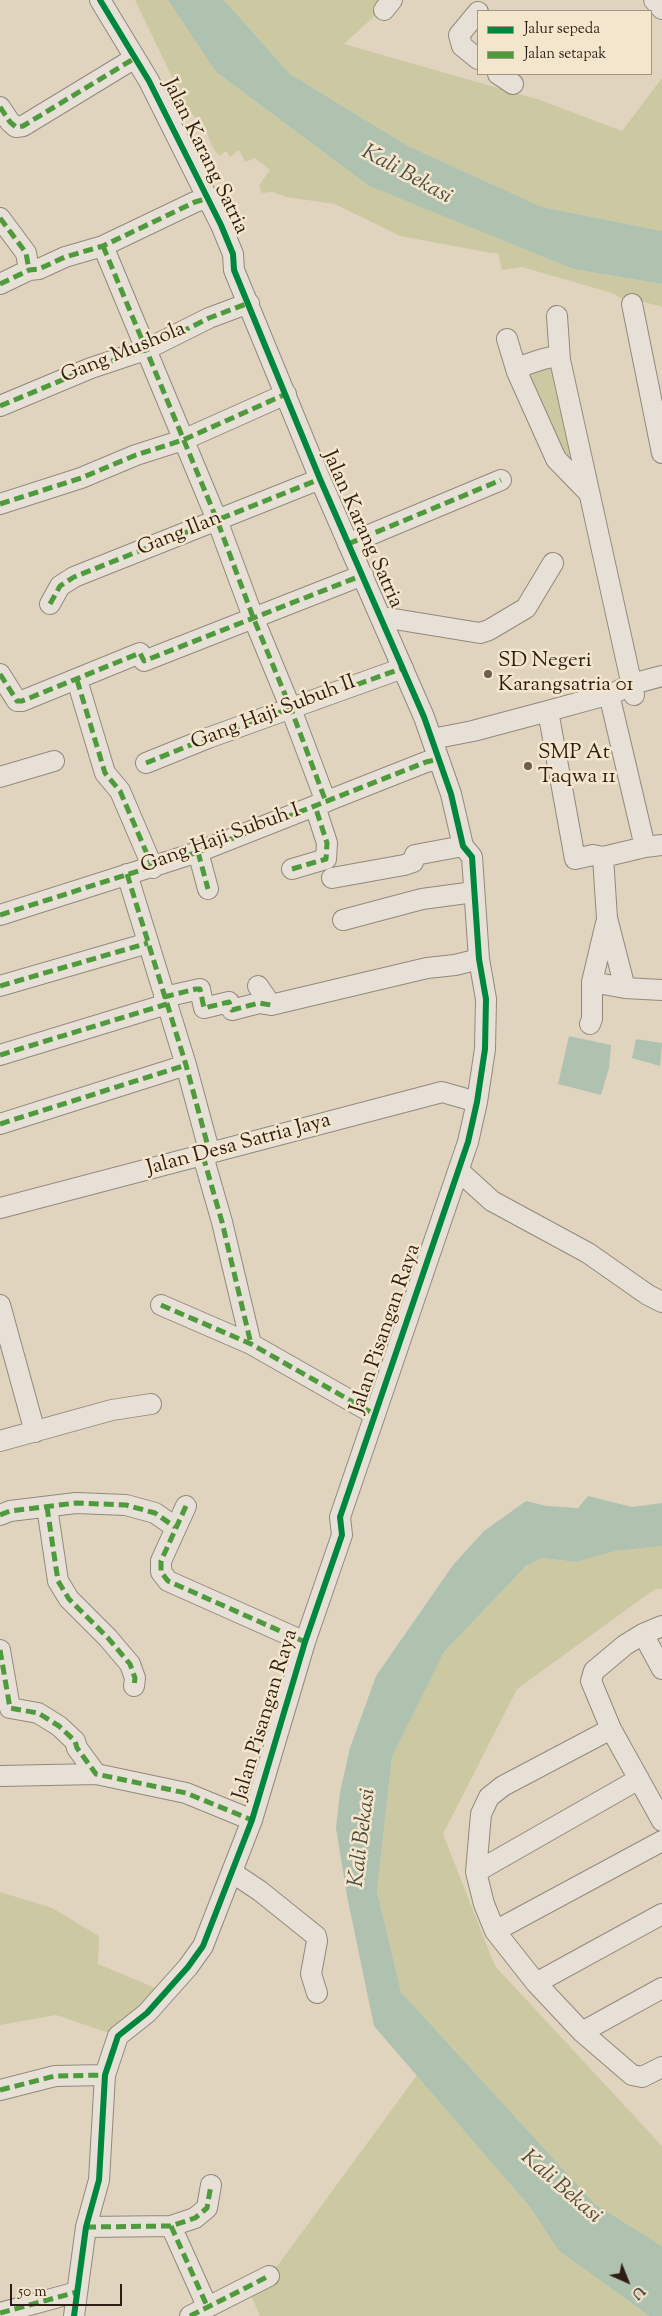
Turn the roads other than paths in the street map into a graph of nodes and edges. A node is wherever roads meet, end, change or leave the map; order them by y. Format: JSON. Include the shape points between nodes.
{"nodes":[{"id":1,"x":100,"y":0,"type":"edge"},
{"id":2,"x":488,"y":0,"type":"edge"},
{"id":3,"x":654,"y":0,"type":"edge"},
{"id":4,"x":662,"y":9,"type":"edge"},
{"id":5,"x":480,"y":10,"type":"edge"},
{"id":6,"x":477,"y":13,"type":"edge"},
{"id":7,"x":135,"y":58,"type":"junction"},
{"id":8,"x":477,"y":58,"type":"edge"},
{"id":9,"x":0,"y":107,"type":"edge"},
{"id":10,"x":208,"y":198,"type":"junction"},
{"id":11,"x":0,"y":218,"type":"edge"},
{"id":12,"x":103,"y":246,"type":"junction"},
{"id":13,"x":28,"y":270,"type":"junction"},
{"id":14,"x":0,"y":284,"type":"edge"},
{"id":15,"x":249,"y":303,"type":"junction"},
{"id":16,"x":632,"y":304,"type":"dead end"},
{"id":17,"x":557,"y":316,"type":"dead end"},
{"id":18,"x":507,"y":339,"type":"dead end"},
{"id":19,"x":145,"y":350,"type":"junction"},
{"id":20,"x":560,"y":360,"type":"junction"},
{"id":21,"x":517,"y":372,"type":"junction"},
{"id":22,"x":286,"y":394,"type":"junction"},
{"id":23,"x":0,"y":406,"type":"edge"},
{"id":24,"x":183,"y":440,"type":"junction"},
{"id":25,"x":662,"y":453,"type":"edge"},
{"id":26,"x":320,"y":480,"type":"junction"},
{"id":27,"x":501,"y":480,"type":"dead end"},
{"id":28,"x":590,"y":494,"type":"junction"},
{"id":29,"x":0,"y":504,"type":"edge"},
{"id":30,"x":217,"y":520,"type":"junction"},
{"id":31,"x":348,"y":544,"type":"junction"},
{"id":32,"x":553,"y":563,"type":"dead end"},
{"id":33,"x":363,"y":575,"type":"junction"},
{"id":34,"x":50,"y":604,"type":"dead end"},
{"id":35,"x":382,"y":617,"type":"junction"},
{"id":36,"x":253,"y":618,"type":"junction"},
{"id":37,"x":403,"y":668,"type":"junction"},
{"id":38,"x":0,"y":674,"type":"edge"},
{"id":39,"x":662,"y":676,"type":"edge"},
{"id":40,"x":77,"y":680,"type":"junction"},
{"id":41,"x":662,"y":689,"type":"edge"},
{"id":42,"x":622,"y":691,"type":"junction"},
{"id":43,"x":291,"y":709,"type":"junction"},
{"id":44,"x":548,"y":711,"type":"junction"},
{"id":45,"x":432,"y":739,"type":"junction"},
{"id":46,"x":439,"y":759,"type":"junction"},
{"id":47,"x":54,"y":761,"type":"dead end"},
{"id":48,"x":146,"y":764,"type":"dead end"},
{"id":49,"x":0,"y":777,"type":"edge"},
{"id":50,"x":320,"y":804,"type":"junction"},
{"id":51,"x":463,"y":846,"type":"junction"},
{"id":52,"x":654,"y":846,"type":"edge"},
{"id":53,"x":198,"y":852,"type":"junction"},
{"id":54,"x":603,"y":857,"type":"junction"},
{"id":55,"x":153,"y":868,"type":"junction"},
{"id":56,"x":292,"y":869,"type":"dead end"},
{"id":57,"x":127,"y":874,"type":"junction"},
{"id":58,"x":332,"y":878,"type":"dead end"},
{"id":59,"x":208,"y":889,"type":"dead end"},
{"id":60,"x":474,"y":892,"type":"junction"},
{"id":61,"x":0,"y":915,"type":"edge"},
{"id":62,"x":607,"y":918,"type":"junction"},
{"id":63,"x":344,"y":920,"type":"dead end"},
{"id":64,"x":148,"y":943,"type":"junction"},
{"id":65,"x":480,"y":958,"type":"junction"},
{"id":66,"x":592,"y":982,"type":"junction"},
{"id":67,"x":0,"y":986,"type":"edge"},
{"id":68,"x":258,"y":986,"type":"dead end"},
{"id":69,"x":625,"y":988,"type":"junction"},
{"id":70,"x":662,"y":990,"type":"edge"},
{"id":71,"x":165,"y":1001,"type":"junction"},
{"id":72,"x":271,"y":1005,"type":"junction"},
{"id":73,"x":590,"y":1024,"type":"dead end"},
{"id":74,"x":0,"y":1055,"type":"edge"},
{"id":75,"x":186,"y":1065,"type":"junction"},
{"id":76,"x":478,"y":1102,"type":"junction"},
{"id":77,"x":0,"y":1124,"type":"edge"},
{"id":78,"x":206,"y":1155,"type":"junction"},
{"id":79,"x":459,"y":1171,"type":"junction"},
{"id":80,"x":0,"y":1208,"type":"edge"},
{"id":81,"x":662,"y":1302,"type":"edge"},
{"id":82,"x":0,"y":1305,"type":"edge"},
{"id":83,"x":160,"y":1306,"type":"dead end"},
{"id":84,"x":251,"y":1344,"type":"junction"},
{"id":85,"x":151,"y":1404,"type":"dead end"},
{"id":86,"x":374,"y":1414,"type":"junction"},
{"id":87,"x":35,"y":1432,"type":"junction"},
{"id":88,"x":0,"y":1441,"type":"edge"},
{"id":89,"x":47,"y":1506,"type":"junction"},
{"id":90,"x":186,"y":1506,"type":"dead end"},
{"id":91,"x":0,"y":1515,"type":"edge"},
{"id":92,"x":175,"y":1526,"type":"junction"},
{"id":93,"x":662,"y":1626,"type":"edge"},
{"id":94,"x":643,"y":1634,"type":"junction"},
{"id":95,"x":305,"y":1642,"type":"junction"},
{"id":96,"x":0,"y":1650,"type":"edge"},
{"id":97,"x":662,"y":1669,"type":"edge"},
{"id":98,"x":134,"y":1686,"type":"dead end"},
{"id":99,"x":611,"y":1729,"type":"junction"},
{"id":100,"x":96,"y":1774,"type":"junction"},
{"id":101,"x":0,"y":1776,"type":"edge"},
{"id":102,"x":639,"y":1779,"type":"junction"},
{"id":103,"x":252,"y":1820,"type":"junction"},
{"id":104,"x":662,"y":1821,"type":"edge"},
{"id":105,"x":662,"y":1841,"type":"edge"},
{"id":106,"x":476,"y":1872,"type":"junction"},
{"id":107,"x":233,"y":1873,"type":"junction"},
{"id":108,"x":662,"y":1914,"type":"edge"},
{"id":109,"x":495,"y":1931,"type":"junction"},
{"id":110,"x":536,"y":1983,"type":"junction"},
{"id":111,"x":662,"y":1988,"type":"edge"},
{"id":112,"x":317,"y":1993,"type":"dead end"},
{"id":113,"x":582,"y":2032,"type":"junction"},
{"id":114,"x":662,"y":2067,"type":"edge"},
{"id":115,"x":105,"y":2075,"type":"junction"},
{"id":116,"x":0,"y":2090,"type":"edge"},
{"id":117,"x":211,"y":2185,"type":"dead end"},
{"id":118,"x":171,"y":2226,"type":"junction"},
{"id":119,"x":86,"y":2227,"type":"junction"},
{"id":120,"x":270,"y":2276,"type":"dead end"},
{"id":121,"x":77,"y":2292,"type":"junction"},
{"id":122,"x":207,"y":2306,"type":"junction"},
{"id":123,"x":0,"y":2313,"type":"edge"},
{"id":124,"x":74,"y":2316,"type":"edge"},
{"id":125,"x":190,"y":2316,"type":"edge"}],
"edges":[{"from":1,"to":7,"type":"street","name":"Jalan Karang Satria"},
{"from":2,"to":5,"type":"street"},
{"from":3,"to":4,"type":"street"},
{"from":6,"to":8,"type":"street","via":[[459,35],[462,46]]},
{"from":7,"to":9,"type":"street","via":[[23,126],[16,127]]},
{"from":7,"to":10,"type":"street","name":"Jalan Karang Satria"},
{"from":10,"to":12,"type":"street"},
{"from":10,"to":15,"type":"street","name":"Jalan Karang Satria","via":[[233,254],[234,270]]},
{"from":11,"to":13,"type":"street","via":[[26,252]]},
{"from":12,"to":13,"type":"street","via":[[65,257],[40,269]]},
{"from":12,"to":19,"type":"street"},
{"from":13,"to":14,"type":"street"},
{"from":15,"to":19,"type":"street","name":"Gang Mushola","via":[[209,318]]},
{"from":15,"to":22,"type":"street","name":"Jalan Karang Satria"},
{"from":16,"to":25,"type":"street"},
{"from":17,"to":20,"type":"street"},
{"from":18,"to":21,"type":"street"},
{"from":19,"to":23,"type":"street","name":"Gang Mushola"},
{"from":19,"to":24,"type":"street"},
{"from":20,"to":21,"type":"street","via":[[552,357],[542,359],[526,364]]},
{"from":20,"to":28,"type":"street"},
{"from":21,"to":28,"type":"street","via":[[556,459]]},
{"from":22,"to":24,"type":"street"},
{"from":22,"to":26,"type":"street","name":"Jalan Karang Satria"},
{"from":24,"to":29,"type":"street"},
{"from":24,"to":30,"type":"street"},
{"from":26,"to":30,"type":"street","name":"Gang Ilan"},
{"from":26,"to":31,"type":"street","name":"Jalan Karang Satria"},
{"from":27,"to":31,"type":"street"},
{"from":28,"to":42,"type":"street"},
{"from":30,"to":34,"type":"street","name":"Gang Ilan","via":[[74,578],[60,586]]},
{"from":30,"to":36,"type":"street"},
{"from":31,"to":33,"type":"street","name":"Jalan Karang Satria"},
{"from":32,"to":35,"type":"street","via":[[526,608],[480,633]]},
{"from":33,"to":35,"type":"street","name":"Jalan Karang Satria"},
{"from":33,"to":36,"type":"street"},
{"from":35,"to":37,"type":"street","name":"Jalan Karang Satria"},
{"from":36,"to":40,"type":"street","via":[[144,661],[140,653]]},
{"from":36,"to":43,"type":"street"},
{"from":37,"to":43,"type":"street","name":"Gang Haji Subuh II"},
{"from":37,"to":45,"type":"street","name":"Jalan Karang Satria"},
{"from":38,"to":40,"type":"street","via":[[17,701]]},
{"from":39,"to":42,"type":"street"},
{"from":40,"to":55,"type":"street","via":[[105,773],[120,792]]},
{"from":41,"to":42,"type":"street"},
{"from":42,"to":44,"type":"street"},
{"from":42,"to":52,"type":"street"},
{"from":43,"to":48,"type":"street","name":"Gang Haji Subuh II"},
{"from":43,"to":50,"type":"street"},
{"from":44,"to":45,"type":"street"},
{"from":44,"to":54,"type":"street","via":[[575,859],[594,855]]},
{"from":45,"to":46,"type":"street","name":"Jalan Karang Satria"},
{"from":46,"to":50,"type":"street","name":"Gang Haji Subuh I"},
{"from":46,"to":51,"type":"street","name":"Jalan Karang Satria"},
{"from":47,"to":49,"type":"street"},
{"from":50,"to":53,"type":"street","name":"Gang Haji Subuh I"},
{"from":50,"to":56,"type":"street","via":[[327,843],[326,859]]},
{"from":51,"to":58,"type":"street","via":[[415,854],[413,862],[404,865]]},
{"from":51,"to":60,"type":"street","name":"Jalan Karang Satria","via":[[472,856]]},
{"from":52,"to":54,"type":"street"},
{"from":53,"to":55,"type":"street","name":"Gang Haji Subuh I"},
{"from":53,"to":59,"type":"street"},
{"from":54,"to":62,"type":"street"},
{"from":55,"to":57,"type":"street","name":"Gang Haji Subuh I"},
{"from":57,"to":61,"type":"street","name":"Gang Haji Subuh I"},
{"from":57,"to":64,"type":"street"},
{"from":60,"to":63,"type":"street","via":[[422,899]]},
{"from":60,"to":65,"type":"street","name":"Jalan Karang Satria"},
{"from":62,"to":66,"type":"street"},
{"from":62,"to":69,"type":"street"},
{"from":64,"to":67,"type":"street"},
{"from":64,"to":71,"type":"street"},
{"from":65,"to":72,"type":"street"},
{"from":65,"to":76,"type":"street","name":"Jalan Karang Satria","via":[[486,1000],[485,1049]]},
{"from":66,"to":69,"type":"street"},
{"from":66,"to":73,"type":"street"},
{"from":68,"to":72,"type":"street"},
{"from":69,"to":70,"type":"street"},
{"from":71,"to":72,"type":"street","via":[[196,988],[200,989],[204,1008],[229,1002],[232,1010],[260,1003]]},
{"from":71,"to":74,"type":"street"},
{"from":71,"to":75,"type":"street"},
{"from":75,"to":77,"type":"street"},
{"from":75,"to":78,"type":"street"},
{"from":76,"to":78,"type":"street","name":"Jalan Desa Satria Jaya","via":[[442,1092]]},
{"from":76,"to":79,"type":"street","name":"Jalan Pisangan Raya"},
{"from":78,"to":80,"type":"street","name":"Jalan Desa Satria Jaya"},
{"from":78,"to":84,"type":"street"},
{"from":79,"to":81,"type":"street","via":[[492,1201],[588,1253]]},
{"from":79,"to":86,"type":"street","name":"Jalan Pisangan Raya"},
{"from":82,"to":87,"type":"street"},
{"from":83,"to":84,"type":"street"},
{"from":84,"to":86,"type":"street"},
{"from":85,"to":87,"type":"street","via":[[112,1410]]},
{"from":86,"to":95,"type":"street","name":"Jalan Pisangan Raya","via":[[340,1517],[342,1534]]},
{"from":87,"to":88,"type":"street"},
{"from":89,"to":91,"type":"street"},
{"from":89,"to":92,"type":"street","via":[[76,1503],[126,1505],[154,1514]]},
{"from":89,"to":98,"type":"street","via":[[58,1581],[69,1599],[130,1664]]},
{"from":90,"to":92,"type":"street"},
{"from":92,"to":95,"type":"street","via":[[160,1561],[161,1572],[168,1581]]},
{"from":93,"to":94,"type":"street"},
{"from":94,"to":97,"type":"street"},
{"from":94,"to":99,"type":"street","via":[[607,1659],[592,1676],[592,1685]]},
{"from":95,"to":103,"type":"street","name":"Jalan Pisangan Raya"},
{"from":96,"to":100,"type":"street","via":[[10,1708],[38,1713],[59,1726],[75,1741]]},
{"from":99,"to":102,"type":"street"},
{"from":99,"to":106,"type":"street","via":[[503,1786],[489,1797],[481,1814]]},
{"from":100,"to":101,"type":"street"},
{"from":100,"to":103,"type":"street","via":[[186,1793]]},
{"from":102,"to":104,"type":"street"},
{"from":102,"to":106,"type":"street"},
{"from":103,"to":107,"type":"street","name":"Jalan Pisangan Raya"},
{"from":105,"to":109,"type":"street"},
{"from":106,"to":109,"type":"street"},
{"from":107,"to":112,"type":"street","via":[[316,1936],[311,1974]]},
{"from":107,"to":115,"type":"street","name":"Jalan Pisangan Raya","via":[[203,1946],[147,2013],[118,2036]]},
{"from":108,"to":110,"type":"street"},
{"from":109,"to":110,"type":"street"},
{"from":110,"to":113,"type":"street"},
{"from":111,"to":113,"type":"street"},
{"from":113,"to":114,"type":"street","via":[[632,2075],[642,2077]]},
{"from":115,"to":116,"type":"street","via":[[55,2076]]},
{"from":115,"to":119,"type":"street","name":"Jalan Pisangan Raya","via":[[99,2180]]},
{"from":117,"to":118,"type":"street","via":[[207,2208],[195,2218]]},
{"from":118,"to":119,"type":"street"},
{"from":118,"to":122,"type":"street"},
{"from":119,"to":121,"type":"street","name":"Jalan Pisangan Raya"},
{"from":120,"to":122,"type":"street"},
{"from":121,"to":123,"type":"street"},
{"from":121,"to":124,"type":"street","name":"Jalan Pisangan Raya"},
{"from":122,"to":125,"type":"street"}]}
